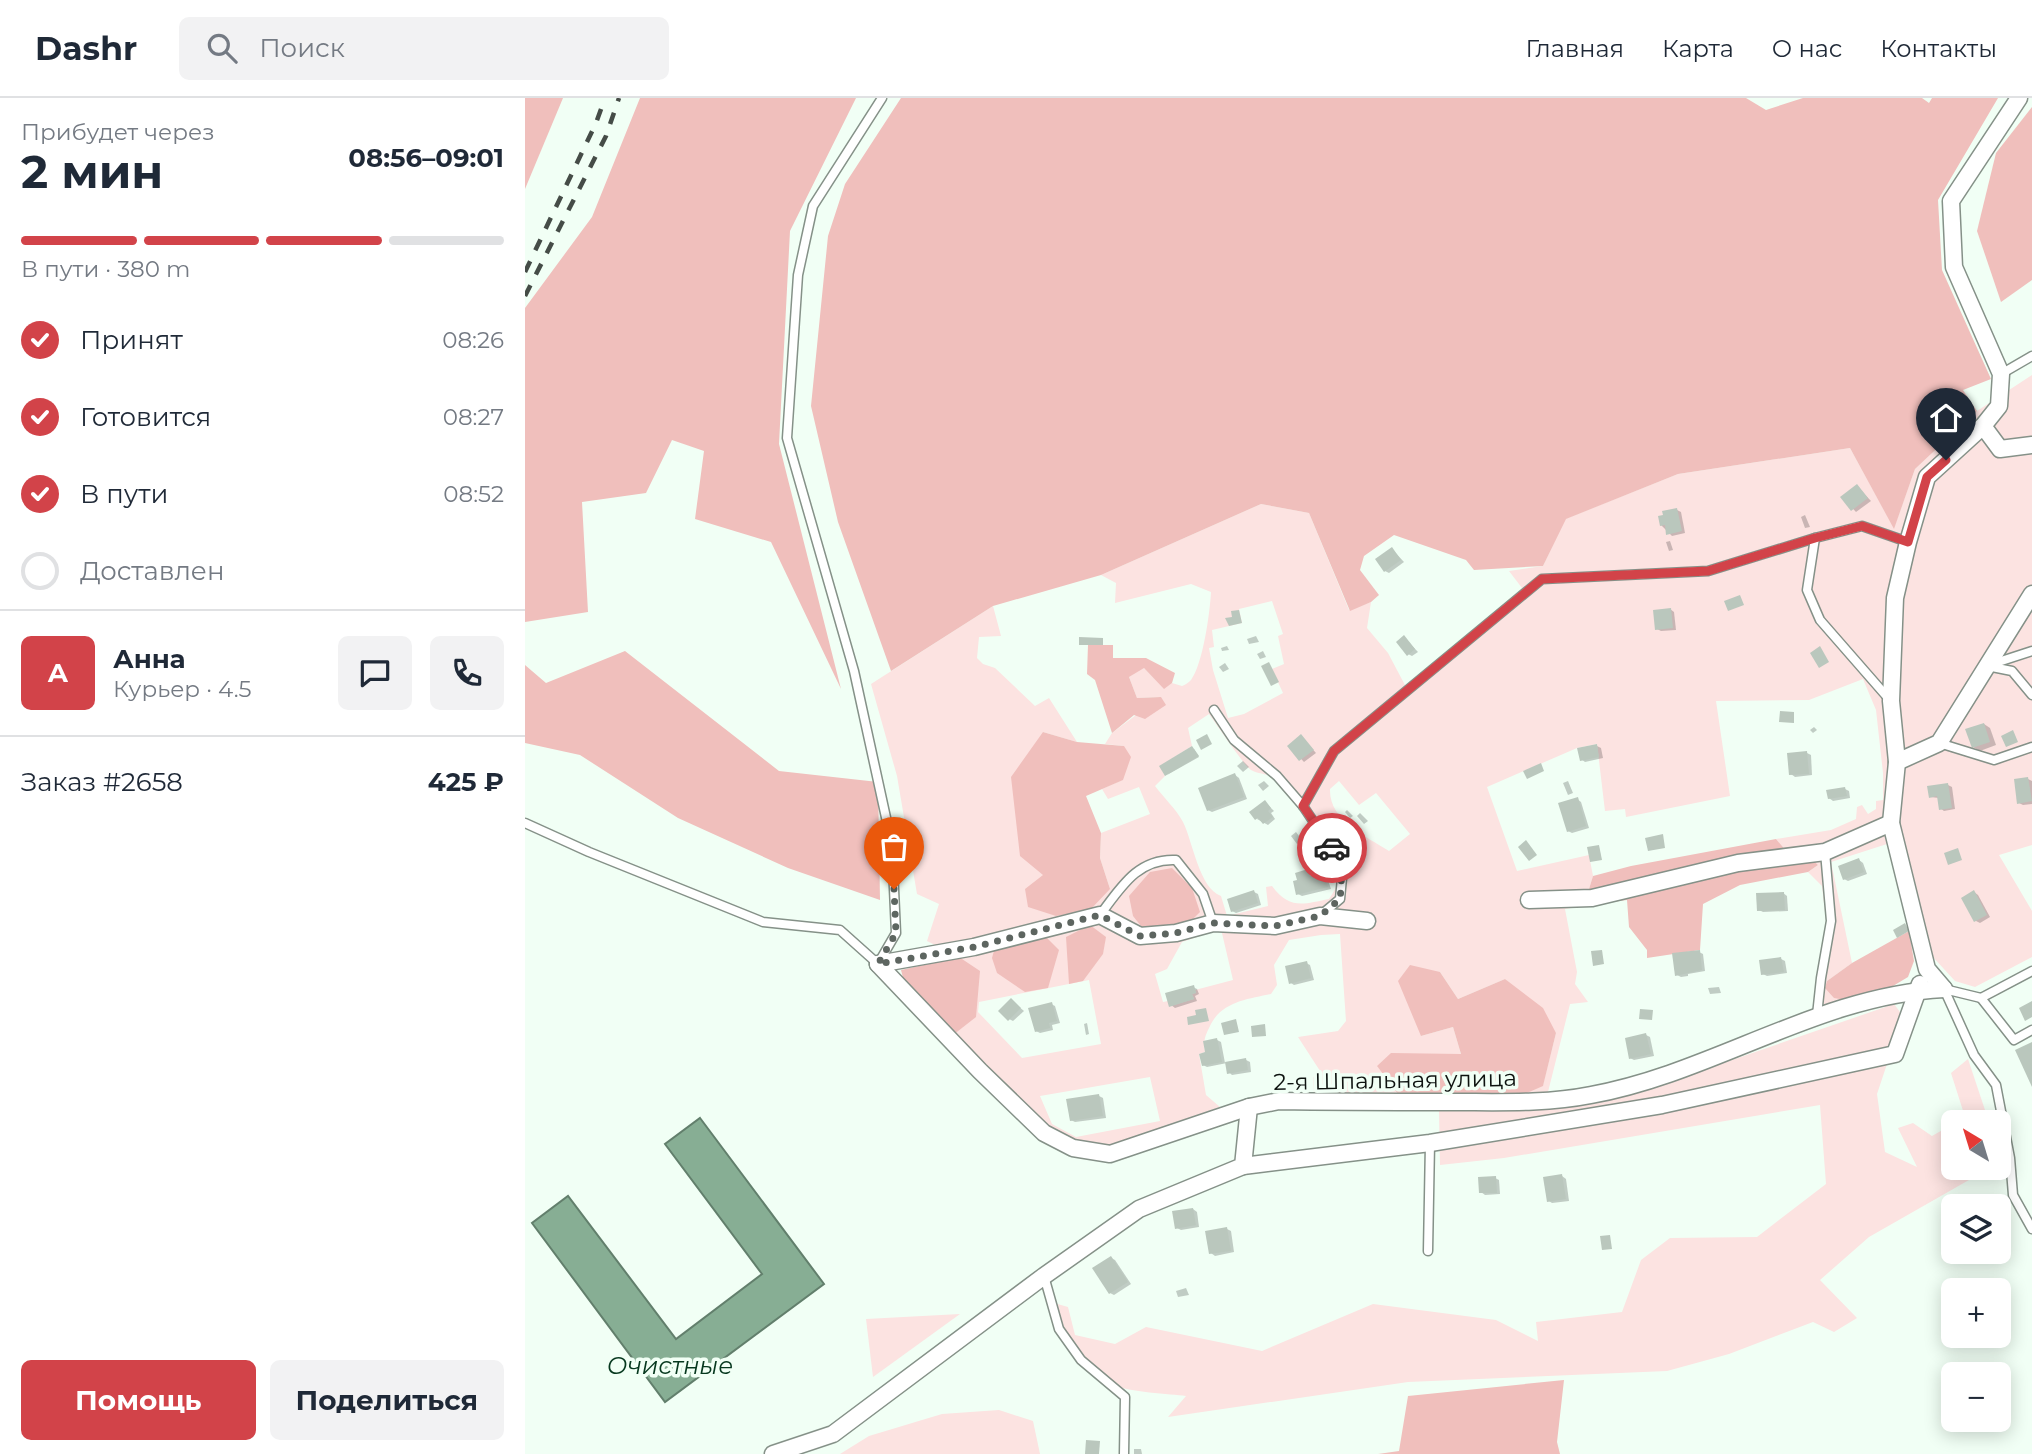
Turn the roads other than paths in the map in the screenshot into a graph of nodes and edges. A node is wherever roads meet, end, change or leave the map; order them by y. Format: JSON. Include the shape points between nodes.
{"nodes":[{"id":1,"x":883,"y":98,"type":"edge"},
{"id":2,"x":2019,"y":98,"type":"edge"},
{"id":3,"x":2032,"y":356,"type":"edge"},
{"id":4,"x":2001,"y":374,"type":"junction"},
{"id":5,"x":1983,"y":426,"type":"junction"},
{"id":6,"x":2032,"y":445,"type":"edge"},
{"id":7,"x":1815,"y":538,"type":"junction"},
{"id":8,"x":1908,"y":542,"type":"junction"},
{"id":9,"x":2032,"y":594,"type":"edge"},
{"id":10,"x":2032,"y":651,"type":"edge"},
{"id":11,"x":1986,"y":666,"type":"junction"},
{"id":12,"x":2032,"y":695,"type":"edge"},
{"id":13,"x":1891,"y":701,"type":"junction"},
{"id":14,"x":1214,"y":710,"type":"dead end"},
{"id":15,"x":1939,"y":743,"type":"junction"},
{"id":16,"x":2032,"y":747,"type":"edge"},
{"id":17,"x":1897,"y":762,"type":"junction"},
{"id":18,"x":1303,"y":806,"type":"junction"},
{"id":19,"x":525,"y":823,"type":"edge"},
{"id":20,"x":1891,"y":823,"type":"junction"},
{"id":21,"x":1825,"y":852,"type":"junction"},
{"id":22,"x":1529,"y":900,"type":"dead end"},
{"id":23,"x":1100,"y":915,"type":"junction"},
{"id":24,"x":1320,"y":916,"type":"junction"},
{"id":25,"x":1367,"y":921,"type":"dead end"},
{"id":26,"x":1213,"y":923,"type":"junction"},
{"id":27,"x":878,"y":964,"type":"junction"},
{"id":28,"x":1927,"y":969,"type":"junction"},
{"id":29,"x":2032,"y":971,"type":"edge"},
{"id":30,"x":1944,"y":989,"type":"junction"},
{"id":31,"x":1917,"y":990,"type":"junction"},
{"id":32,"x":1981,"y":998,"type":"junction"},
{"id":33,"x":1817,"y":1015,"type":"junction"},
{"id":34,"x":2032,"y":1030,"type":"edge"},
{"id":35,"x":1249,"y":1107,"type":"junction"},
{"id":36,"x":1430,"y":1143,"type":"junction"},
{"id":37,"x":1243,"y":1166,"type":"junction"},
{"id":38,"x":2032,"y":1229,"type":"edge"},
{"id":39,"x":1429,"y":1251,"type":"dead end"},
{"id":40,"x":1044,"y":1276,"type":"junction"},
{"id":41,"x":773,"y":1454,"type":"edge"},
{"id":42,"x":1124,"y":1454,"type":"edge"}],
"edges":[{"from":1,"to":27,"type":"lane","via":[[813,206],[799,275],[787,438],[854,671],[892,845],[896,933]]},
{"from":2,"to":4,"type":"street","via":[[1951,201],[1954,267]]},
{"from":3,"to":4,"type":"lane"},
{"from":4,"to":5,"type":"street","via":[[1999,406]]},
{"from":5,"to":6,"type":"street","via":[[2000,449]]},
{"from":5,"to":8,"type":"street","via":[[1927,477]]},
{"from":7,"to":8,"type":"lane","via":[[1862,526]]},
{"from":7,"to":13,"type":"lane","via":[[1807,590],[1820,620]]},
{"from":7,"to":18,"type":"lane","via":[[1708,571],[1542,579],[1334,751]]},
{"from":8,"to":13,"type":"street","via":[[1895,598]]},
{"from":9,"to":11,"type":"street"},
{"from":10,"to":11,"type":"lane"},
{"from":11,"to":12,"type":"lane","via":[[2012,671]]},
{"from":11,"to":15,"type":"street"},
{"from":13,"to":17,"type":"street"},
{"from":14,"to":18,"type":"lane","via":[[1234,740],[1277,776]]},
{"from":15,"to":16,"type":"lane","via":[[1994,760]]},
{"from":15,"to":17,"type":"street"},
{"from":17,"to":20,"type":"street"},
{"from":18,"to":24,"type":"lane","via":[[1338,858],[1342,878],[1340,899]]},
{"from":19,"to":27,"type":"lane","via":[[763,922],[840,930]]},
{"from":20,"to":21,"type":"street"},
{"from":20,"to":28,"type":"street"},
{"from":21,"to":22,"type":"street","via":[[1738,863],[1592,898]]},
{"from":21,"to":33,"type":"lane","via":[[1831,921]]},
{"from":23,"to":26,"type":"street","via":[[1140,936]]},
{"from":23,"to":26,"type":"lane","via":[[1129,876],[1160,859],[1176,860],[1203,894]]},
{"from":23,"to":27,"type":"street","via":[[974,947]]},
{"from":24,"to":25,"type":"street"},
{"from":24,"to":26,"type":"street","via":[[1275,926]]},
{"from":27,"to":35,"type":"street","name":"2-я Шпальная улица","via":[[1044,1132],[1073,1148],[1109,1154]]},
{"from":28,"to":30,"type":"street"},
{"from":28,"to":31,"type":"street"},
{"from":29,"to":32,"type":"lane"},
{"from":30,"to":31,"type":"street","name":"2-я Шпальная улица"},
{"from":30,"to":32,"type":"lane"},
{"from":30,"to":38,"type":"lane","via":[[1975,1055],[1996,1085],[2013,1195]]},
{"from":31,"to":33,"type":"street","name":"2-я Шпальная улица"},
{"from":31,"to":36,"type":"street","via":[[1895,1054],[1662,1105]]},
{"from":32,"to":34,"type":"lane","via":[[2014,1040]]},
{"from":33,"to":35,"type":"street","name":"2-я Шпальная улица","via":[[1665,1077],[1591,1096],[1520,1102],[1279,1101]]},
{"from":35,"to":37,"type":"street"},
{"from":36,"to":37,"type":"street"},
{"from":36,"to":39,"type":"lane"},
{"from":37,"to":40,"type":"street","via":[[1139,1209]]},
{"from":40,"to":41,"type":"street","via":[[833,1434]]},
{"from":40,"to":42,"type":"lane","via":[[1059,1329],[1081,1360],[1125,1397]]}]}
